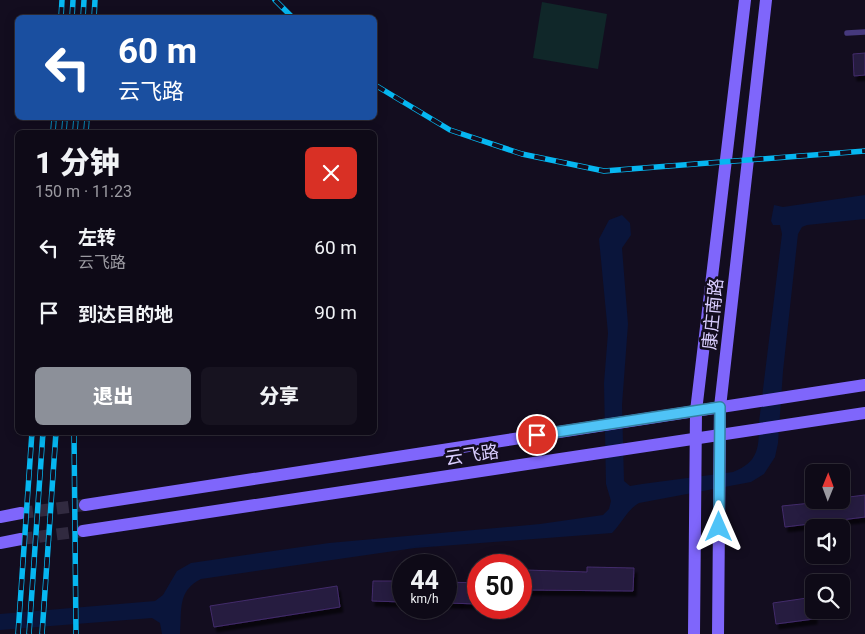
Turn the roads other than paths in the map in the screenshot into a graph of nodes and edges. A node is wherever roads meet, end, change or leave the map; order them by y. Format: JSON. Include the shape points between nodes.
{"nodes":[{"id":1,"x":745,"y":0,"type":"edge"},
{"id":2,"x":766,"y":0,"type":"edge"},
{"id":3,"x":865,"y":32,"type":"edge"},
{"id":4,"x":846,"y":33,"type":"dead end"},
{"id":5,"x":865,"y":385,"type":"edge"},
{"id":6,"x":720,"y":407,"type":"junction"},
{"id":7,"x":696,"y":410,"type":"junction"},
{"id":8,"x":865,"y":413,"type":"edge"},
{"id":9,"x":720,"y":434,"type":"junction"},
{"id":10,"x":696,"y":439,"type":"junction"},
{"id":11,"x":85,"y":505,"type":"tunnel mouth"},
{"id":12,"x":22,"y":513,"type":"tunnel mouth"},
{"id":13,"x":0,"y":517,"type":"edge"},
{"id":14,"x":83,"y":530,"type":"tunnel mouth"},
{"id":15,"x":21,"y":539,"type":"tunnel mouth"},
{"id":16,"x":0,"y":543,"type":"edge"},
{"id":17,"x":694,"y":634,"type":"edge"},
{"id":18,"x":718,"y":634,"type":"edge"}],
"edges":[{"from":1,"to":7,"type":"main road","name":"康庄南路"},
{"from":2,"to":6,"type":"main road","name":"康庄南路"},
{"from":3,"to":4,"type":"lane"},
{"from":5,"to":6,"type":"main road","name":"云飞路"},
{"from":6,"to":7,"type":"main road","name":"云飞路"},
{"from":6,"to":9,"type":"main road","name":"康庄南路"},
{"from":7,"to":10,"type":"main road","name":"康庄南路"},
{"from":7,"to":11,"type":"main road","name":"云飞路"},
{"from":8,"to":9,"type":"main road","name":"云飞路"},
{"from":9,"to":10,"type":"main road","name":"云飞路"},
{"from":9,"to":18,"type":"main road","name":"康庄南路"},
{"from":10,"to":14,"type":"main road","name":"云飞路"},
{"from":10,"to":17,"type":"main road","name":"康庄南路"},
{"from":12,"to":13,"type":"main road"},
{"from":15,"to":16,"type":"main road"}]}
